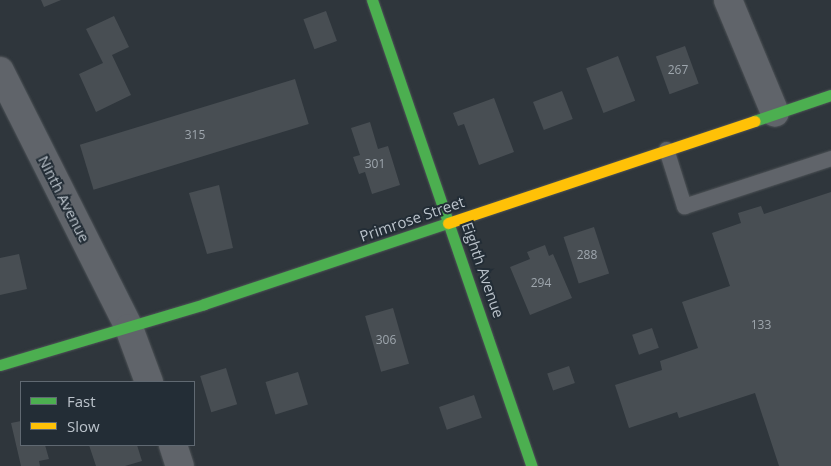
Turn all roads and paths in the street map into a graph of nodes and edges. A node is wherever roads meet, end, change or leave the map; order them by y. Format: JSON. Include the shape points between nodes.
{"nodes":[{"id":1,"x":372,"y":0,"type":"edge"},
{"id":2,"x":728,"y":0,"type":"edge"},
{"id":3,"x":0,"y":71,"type":"edge"},
{"id":4,"x":831,"y":95,"type":"edge"},
{"id":5,"x":775,"y":113,"type":"junction"},
{"id":6,"x":666,"y":149,"type":"junction"},
{"id":7,"x":831,"y":158,"type":"edge"},
{"id":8,"x":450,"y":222,"type":"junction"},
{"id":9,"x":129,"y":328,"type":"junction"},
{"id":10,"x":0,"y":365,"type":"edge"},
{"id":11,"x":149,"y":381,"type":"edge"},
{"id":12,"x":172,"y":446,"type":"edge"},
{"id":13,"x":180,"y":466,"type":"edge"},
{"id":14,"x":532,"y":466,"type":"edge"}],
"edges":[{"from":1,"to":8,"type":"main road","name":"Eighth Avenue"},
{"from":2,"to":5,"type":"street"},
{"from":3,"to":9,"type":"street","name":"Ninth Avenue"},
{"from":4,"to":5,"type":"main road","name":"Primrose Street"},
{"from":5,"to":6,"type":"main road","name":"Primrose Street"},
{"from":6,"to":7,"type":"lane","via":[[684,206]]},
{"from":6,"to":8,"type":"main road","name":"Primrose Street"},
{"from":8,"to":9,"type":"main road","name":"Primrose Street"},
{"from":8,"to":14,"type":"main road","name":"Eighth Avenue"},
{"from":9,"to":10,"type":"main road","name":"Primrose Street"},
{"from":9,"to":11,"type":"street","name":"Ninth Avenue"},
{"from":12,"to":13,"type":"street"}]}
